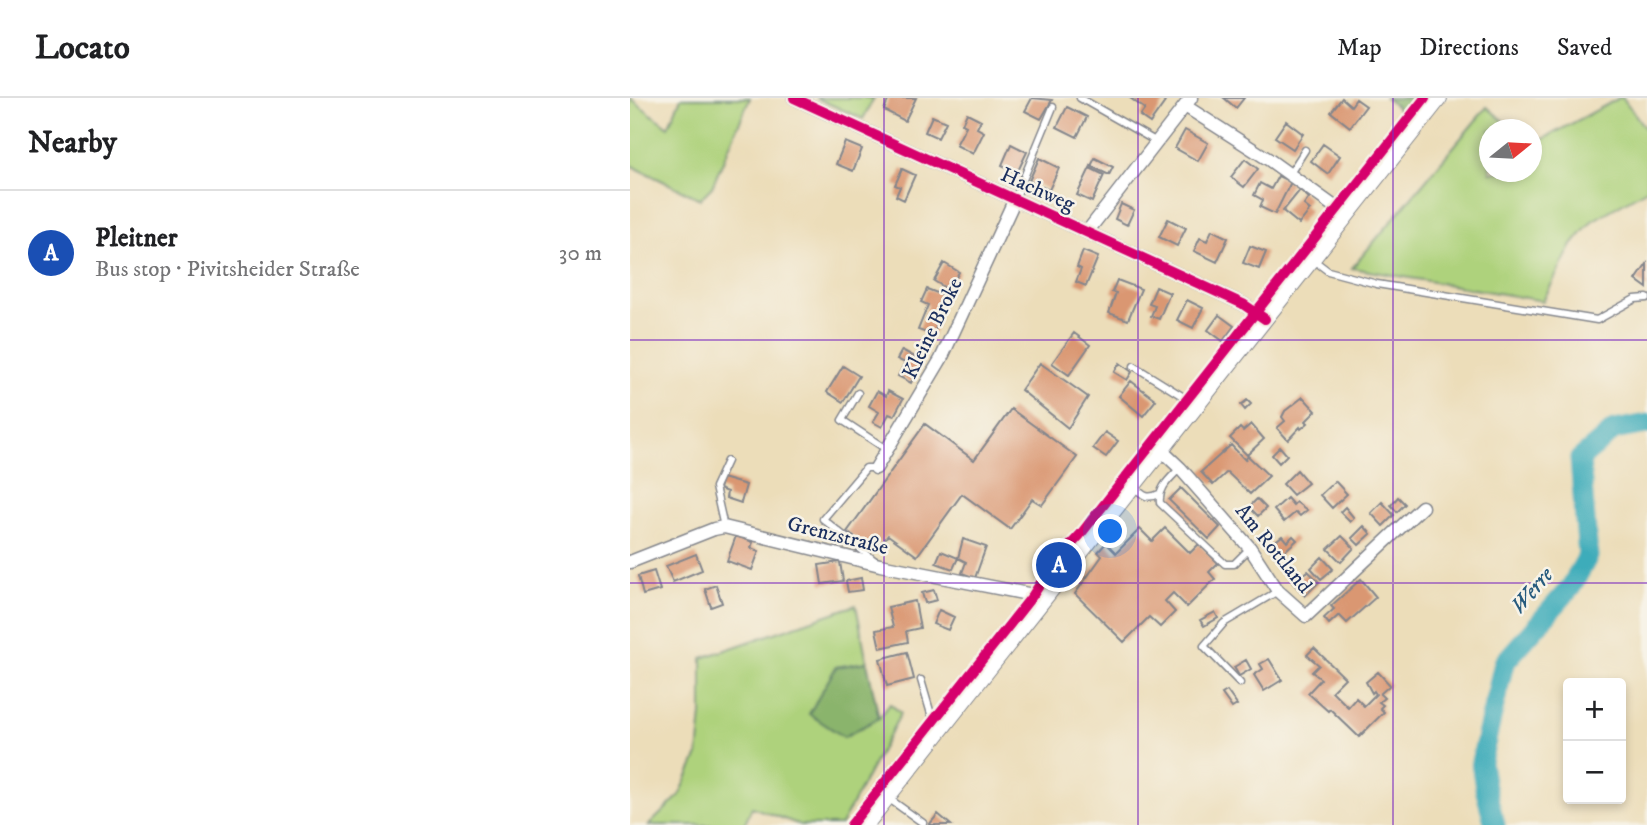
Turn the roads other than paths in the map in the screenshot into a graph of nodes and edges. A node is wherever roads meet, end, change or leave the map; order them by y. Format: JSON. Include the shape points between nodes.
{"nodes":[{"id":1,"x":794,"y":98,"type":"edge"},
{"id":2,"x":1080,"y":98,"type":"edge"},
{"id":3,"x":1438,"y":98,"type":"edge"},
{"id":4,"x":1188,"y":102,"type":"edge"},
{"id":5,"x":1053,"y":107,"type":"dead end"},
{"id":6,"x":1157,"y":142,"type":"junction"},
{"id":7,"x":1305,"y":150,"type":"dead end"},
{"id":8,"x":1289,"y":174,"type":"junction"},
{"id":9,"x":1014,"y":201,"type":"junction"},
{"id":10,"x":1346,"y":215,"type":"junction"},
{"id":11,"x":1087,"y":232,"type":"junction"},
{"id":12,"x":1308,"y":255,"type":"junction"},
{"id":13,"x":1647,"y":298,"type":"edge"},
{"id":14,"x":1265,"y":319,"type":"junction"},
{"id":15,"x":1134,"y":366,"type":"dead end"},
{"id":16,"x":858,"y":393,"type":"dead end"},
{"id":17,"x":1196,"y":405,"type":"junction"},
{"id":18,"x":1157,"y":446,"type":"junction"},
{"id":19,"x":888,"y":450,"type":"junction"},
{"id":20,"x":727,"y":461,"type":"dead end"},
{"id":21,"x":876,"y":468,"type":"joint"},
{"id":22,"x":1180,"y":468,"type":"junction"},
{"id":23,"x":1133,"y":485,"type":"junction"},
{"id":24,"x":1159,"y":494,"type":"junction"},
{"id":25,"x":1422,"y":507,"type":"dead end"},
{"id":26,"x":724,"y":527,"type":"junction"},
{"id":27,"x":1250,"y":548,"type":"junction"},
{"id":28,"x":630,"y":562,"type":"edge"},
{"id":29,"x":880,"y":565,"type":"junction"},
{"id":30,"x":1278,"y":591,"type":"junction"},
{"id":31,"x":1041,"y":601,"type":"junction"},
{"id":32,"x":921,"y":680,"type":"dead end"},
{"id":33,"x":1240,"y":683,"type":"dead end"},
{"id":34,"x":940,"y":728,"type":"junction"},
{"id":35,"x":886,"y":797,"type":"junction"},
{"id":36,"x":923,"y":823,"type":"dead end"},
{"id":37,"x":864,"y":825,"type":"edge"}],
"edges":[{"from":1,"to":9,"type":"street","name":"Hachweg"},
{"from":2,"to":6,"type":"lane"},
{"from":3,"to":10,"type":"main road"},
{"from":4,"to":6,"type":"street"},
{"from":4,"to":8,"type":"street"},
{"from":5,"to":9,"type":"lane"},
{"from":6,"to":11,"type":"street"},
{"from":7,"to":8,"type":"lane"},
{"from":8,"to":10,"type":"street"},
{"from":9,"to":11,"type":"street","name":"Hachweg"},
{"from":9,"to":19,"type":"street","name":"Kleine Broke","via":[[941,359]]},
{"from":10,"to":12,"type":"main road"},
{"from":11,"to":14,"type":"street","name":"Hachweg"},
{"from":12,"to":13,"type":"lane","via":[[1328,271],[1377,284],[1597,320],[1635,299]]},
{"from":12,"to":14,"type":"main road"},
{"from":14,"to":17,"type":"main road"},
{"from":15,"to":17,"type":"lane"},
{"from":16,"to":19,"type":"lane","via":[[842,420]]},
{"from":17,"to":18,"type":"main road"},
{"from":18,"to":22,"type":"street","name":"Am Rottland"},
{"from":18,"to":23,"type":"main road"},
{"from":19,"to":21,"type":"street","name":"Kleine Broke"},
{"from":20,"to":26,"type":"lane","via":[[715,487]]},
{"from":21,"to":29,"type":"lane","via":[[866,468],[824,519]]},
{"from":22,"to":24,"type":"lane"},
{"from":22,"to":27,"type":"street","name":"Am Rottland"},
{"from":23,"to":24,"type":"lane","via":[[1146,497]]},
{"from":23,"to":31,"type":"main road"},
{"from":24,"to":27,"type":"lane","via":[[1160,503],[1224,564],[1234,565]]},
{"from":25,"to":30,"type":"street","name":"Am Rottland","via":[[1306,616]]},
{"from":26,"to":28,"type":"street"},
{"from":26,"to":29,"type":"street","name":"Grenzstraße"},
{"from":27,"to":30,"type":"street","name":"Am Rottland"},
{"from":29,"to":31,"type":"street","name":"Grenzstraße","via":[[1033,594]]},
{"from":30,"to":33,"type":"lane","via":[[1224,623],[1204,646]]},
{"from":31,"to":34,"type":"main road"},
{"from":32,"to":34,"type":"lane","via":[[933,721]]},
{"from":34,"to":35,"type":"main road"},
{"from":35,"to":36,"type":"lane"},
{"from":35,"to":37,"type":"main road"}]}
